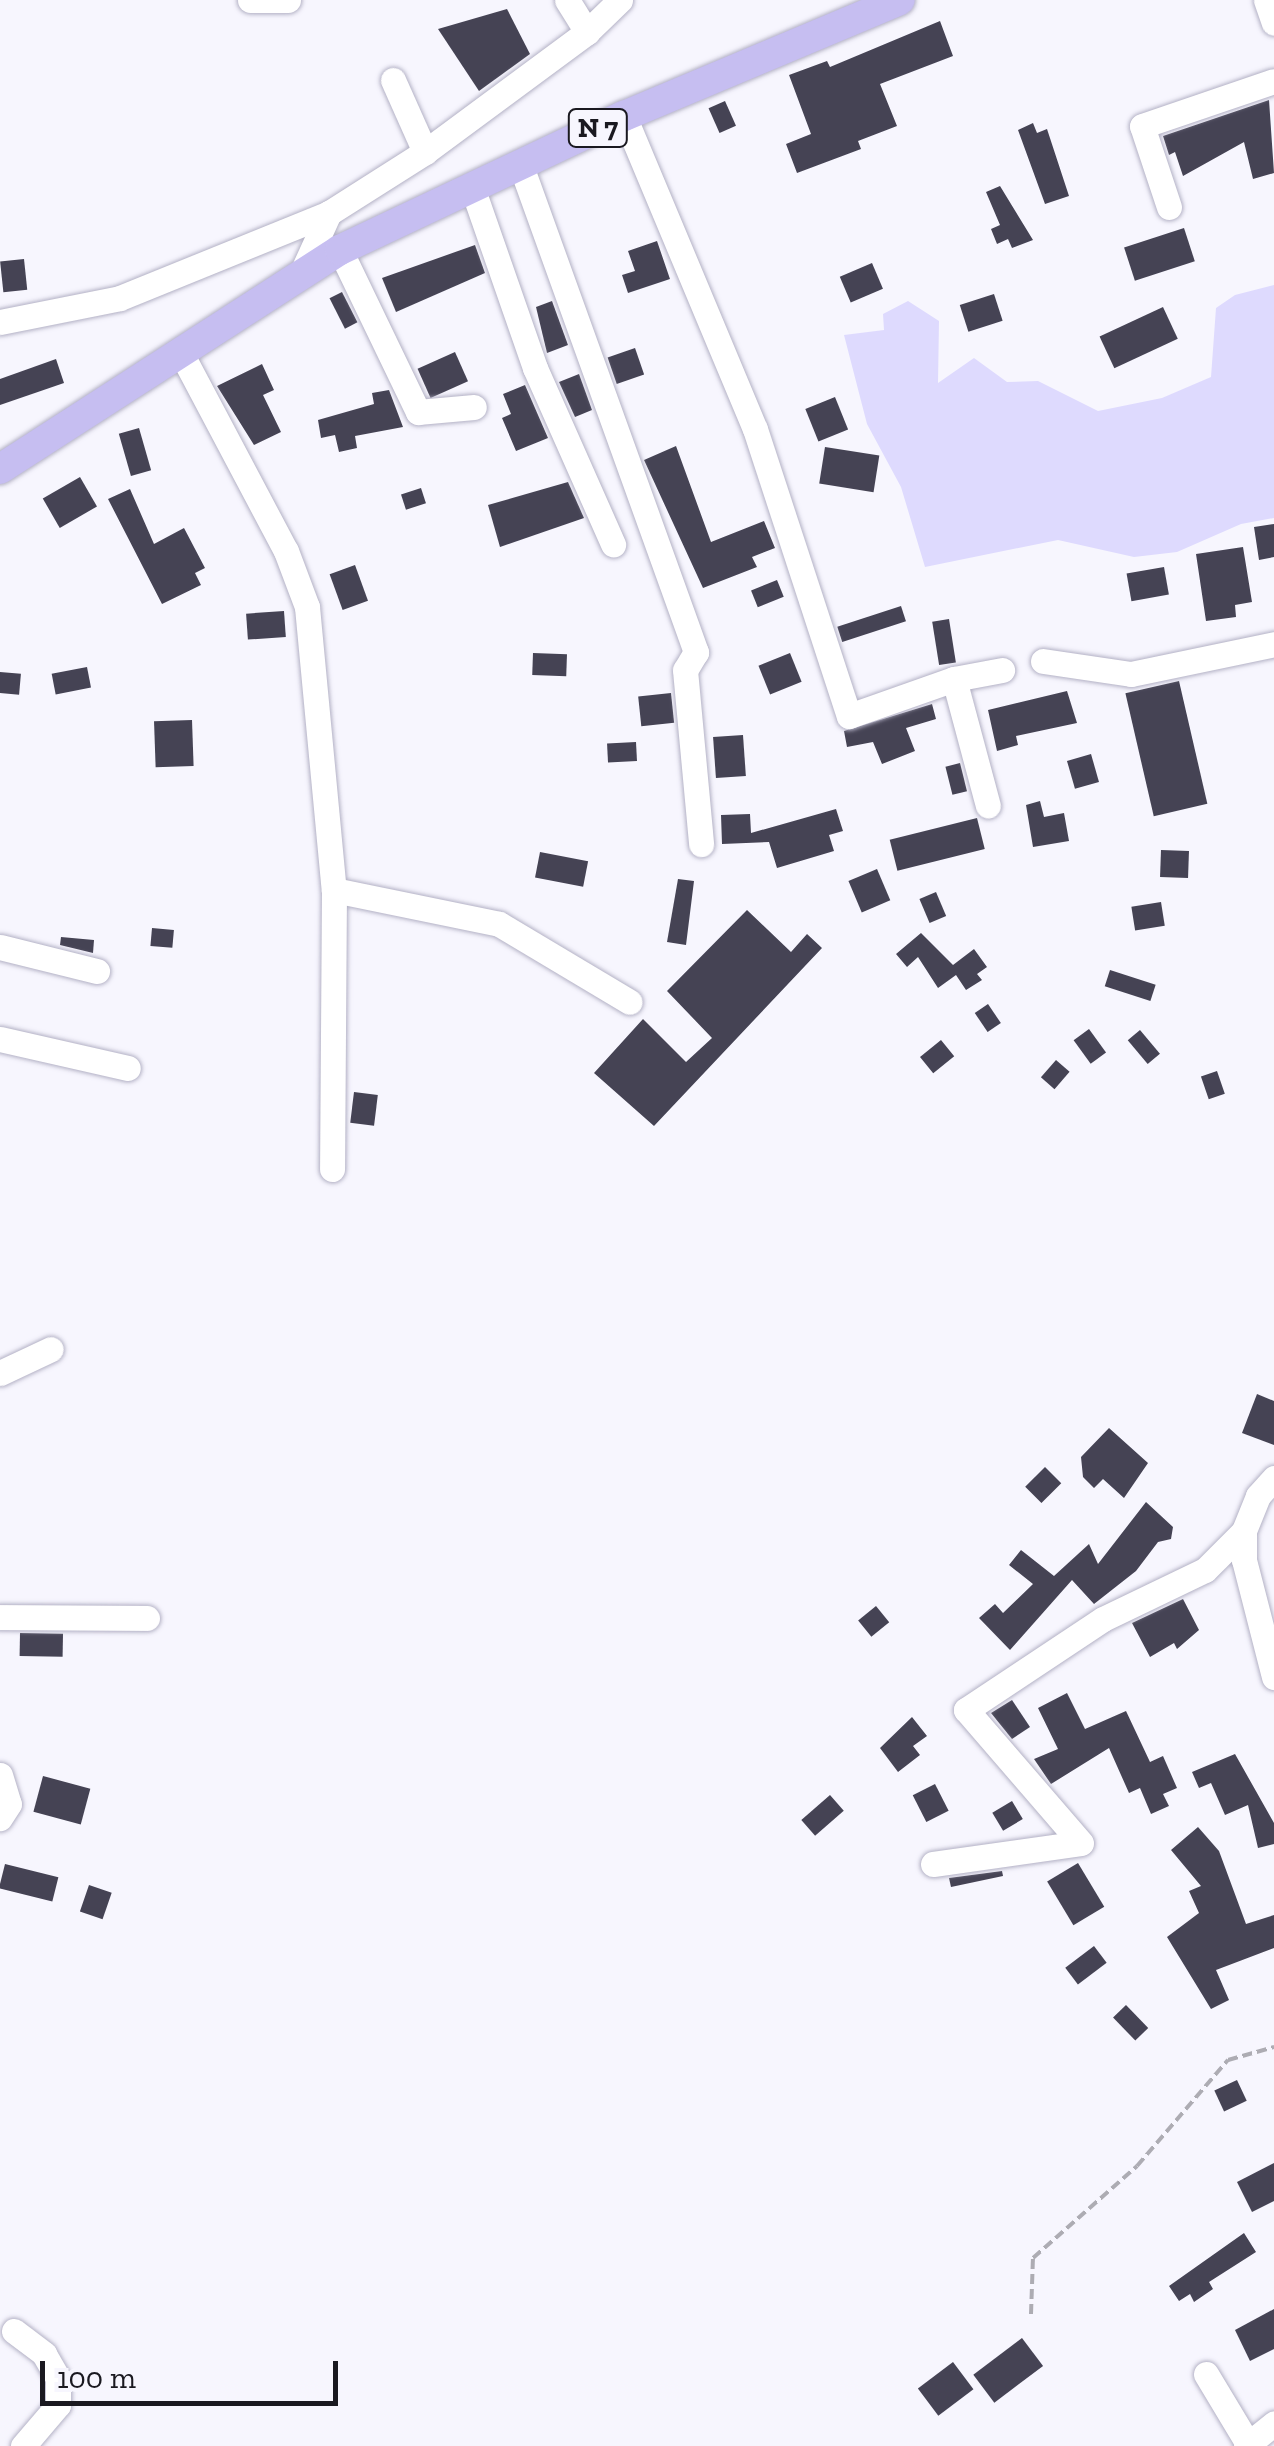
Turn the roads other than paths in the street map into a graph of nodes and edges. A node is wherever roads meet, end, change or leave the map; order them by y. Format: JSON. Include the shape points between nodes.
{"nodes":[{"id":1,"x":250,"y":0,"type":"edge"},
{"id":2,"x":288,"y":0,"type":"edge"},
{"id":3,"x":567,"y":0,"type":"edge"},
{"id":4,"x":620,"y":0,"type":"edge"},
{"id":5,"x":900,"y":0,"type":"edge"},
{"id":6,"x":1266,"y":0,"type":"edge"},
{"id":7,"x":1274,"y":22,"type":"edge"},
{"id":8,"x":587,"y":32,"type":"junction"},
{"id":9,"x":393,"y":80,"type":"dead end"},
{"id":10,"x":1274,"y":82,"type":"edge"},
{"id":11,"x":624,"y":116,"type":"junction"},
{"id":12,"x":424,"y":152,"type":"junction"},
{"id":13,"x":521,"y":166,"type":"junction"},
{"id":14,"x":472,"y":187,"type":"junction"},
{"id":15,"x":1169,"y":207,"type":"dead end"},
{"id":16,"x":329,"y":213,"type":"junction"},
{"id":17,"x":340,"y":250,"type":"junction"},
{"id":18,"x":303,"y":270,"type":"junction"},
{"id":19,"x":0,"y":322,"type":"edge"},
{"id":20,"x":180,"y":351,"type":"junction"},
{"id":21,"x":474,"y":407,"type":"dead end"},
{"id":22,"x":0,"y":469,"type":"edge"},
{"id":23,"x":613,"y":544,"type":"dead end"},
{"id":24,"x":1274,"y":644,"type":"edge"},
{"id":25,"x":1043,"y":660,"type":"dead end"},
{"id":26,"x":1002,"y":670,"type":"dead end"},
{"id":27,"x":954,"y":679,"type":"junction"},
{"id":28,"x":988,"y":806,"type":"dead end"},
{"id":29,"x":702,"y":844,"type":"dead end"},
{"id":30,"x":334,"y":890,"type":"junction"},
{"id":31,"x":0,"y":947,"type":"edge"},
{"id":32,"x":97,"y":971,"type":"dead end"},
{"id":33,"x":630,"y":1002,"type":"dead end"},
{"id":34,"x":0,"y":1040,"type":"edge"},
{"id":35,"x":128,"y":1068,"type":"dead end"},
{"id":36,"x":332,"y":1170,"type":"dead end"},
{"id":37,"x":52,"y":1349,"type":"dead end"},
{"id":38,"x":0,"y":1373,"type":"edge"},
{"id":39,"x":1274,"y":1478,"type":"edge"},
{"id":40,"x":1244,"y":1532,"type":"junction"},
{"id":41,"x":0,"y":1616,"type":"edge"},
{"id":42,"x":146,"y":1618,"type":"dead end"},
{"id":43,"x":1274,"y":1677,"type":"edge"},
{"id":44,"x":0,"y":1776,"type":"edge"},
{"id":45,"x":0,"y":1818,"type":"edge"},
{"id":46,"x":933,"y":1864,"type":"dead end"},
{"id":47,"x":14,"y":2331,"type":"dead end"},
{"id":48,"x":1206,"y":2374,"type":"dead end"},
{"id":49,"x":1274,"y":2422,"type":"edge"},
{"id":50,"x":1247,"y":2445,"type":"edge"},
{"id":51,"x":23,"y":2446,"type":"edge"}],
"edges":[{"from":1,"to":2,"type":"street"},
{"from":3,"to":8,"type":"street"},
{"from":4,"to":8,"type":"street"},
{"from":5,"to":11,"type":"main road","number":"N 7"},
{"from":6,"to":7,"type":"street"},
{"from":8,"to":12,"type":"street"},
{"from":9,"to":12,"type":"street"},
{"from":10,"to":15,"type":"street","via":[[1142,126]]},
{"from":11,"to":13,"type":"main road","number":"N 7"},
{"from":11,"to":27,"type":"street","via":[[755,429],[849,716]]},
{"from":12,"to":16,"type":"street"},
{"from":13,"to":14,"type":"main road","number":"N 7"},
{"from":13,"to":29,"type":"street","via":[[696,652],[685,670]]},
{"from":14,"to":17,"type":"main road","number":"N 7"},
{"from":14,"to":23,"type":"street","via":[[535,368]]},
{"from":16,"to":18,"type":"street"},
{"from":16,"to":19,"type":"street","via":[[120,298]]},
{"from":17,"to":18,"type":"main road","number":"N 7"},
{"from":17,"to":21,"type":"street","via":[[418,412]]},
{"from":18,"to":20,"type":"main road","number":"N 7"},
{"from":20,"to":22,"type":"main road","number":"N 7"},
{"from":20,"to":30,"type":"street","via":[[286,551],[307,607]]},
{"from":24,"to":25,"type":"street","via":[[1131,674]]},
{"from":26,"to":27,"type":"street"},
{"from":27,"to":28,"type":"street"},
{"from":30,"to":33,"type":"street","via":[[499,924]]},
{"from":30,"to":36,"type":"street"},
{"from":31,"to":32,"type":"street"},
{"from":34,"to":35,"type":"street"},
{"from":37,"to":38,"type":"street"},
{"from":39,"to":40,"type":"street","via":[[1258,1496]]},
{"from":40,"to":43,"type":"street","via":[[1244,1560]]},
{"from":40,"to":46,"type":"street","via":[[1205,1570],[1103,1619],[966,1710],[1081,1844]]},
{"from":41,"to":42,"type":"street"},
{"from":44,"to":45,"type":"street","via":[[9,1804]]},
{"from":47,"to":51,"type":"street","via":[[44,2354],[58,2378],[58,2405]]},
{"from":48,"to":50,"type":"street"},
{"from":49,"to":50,"type":"street"}]}
